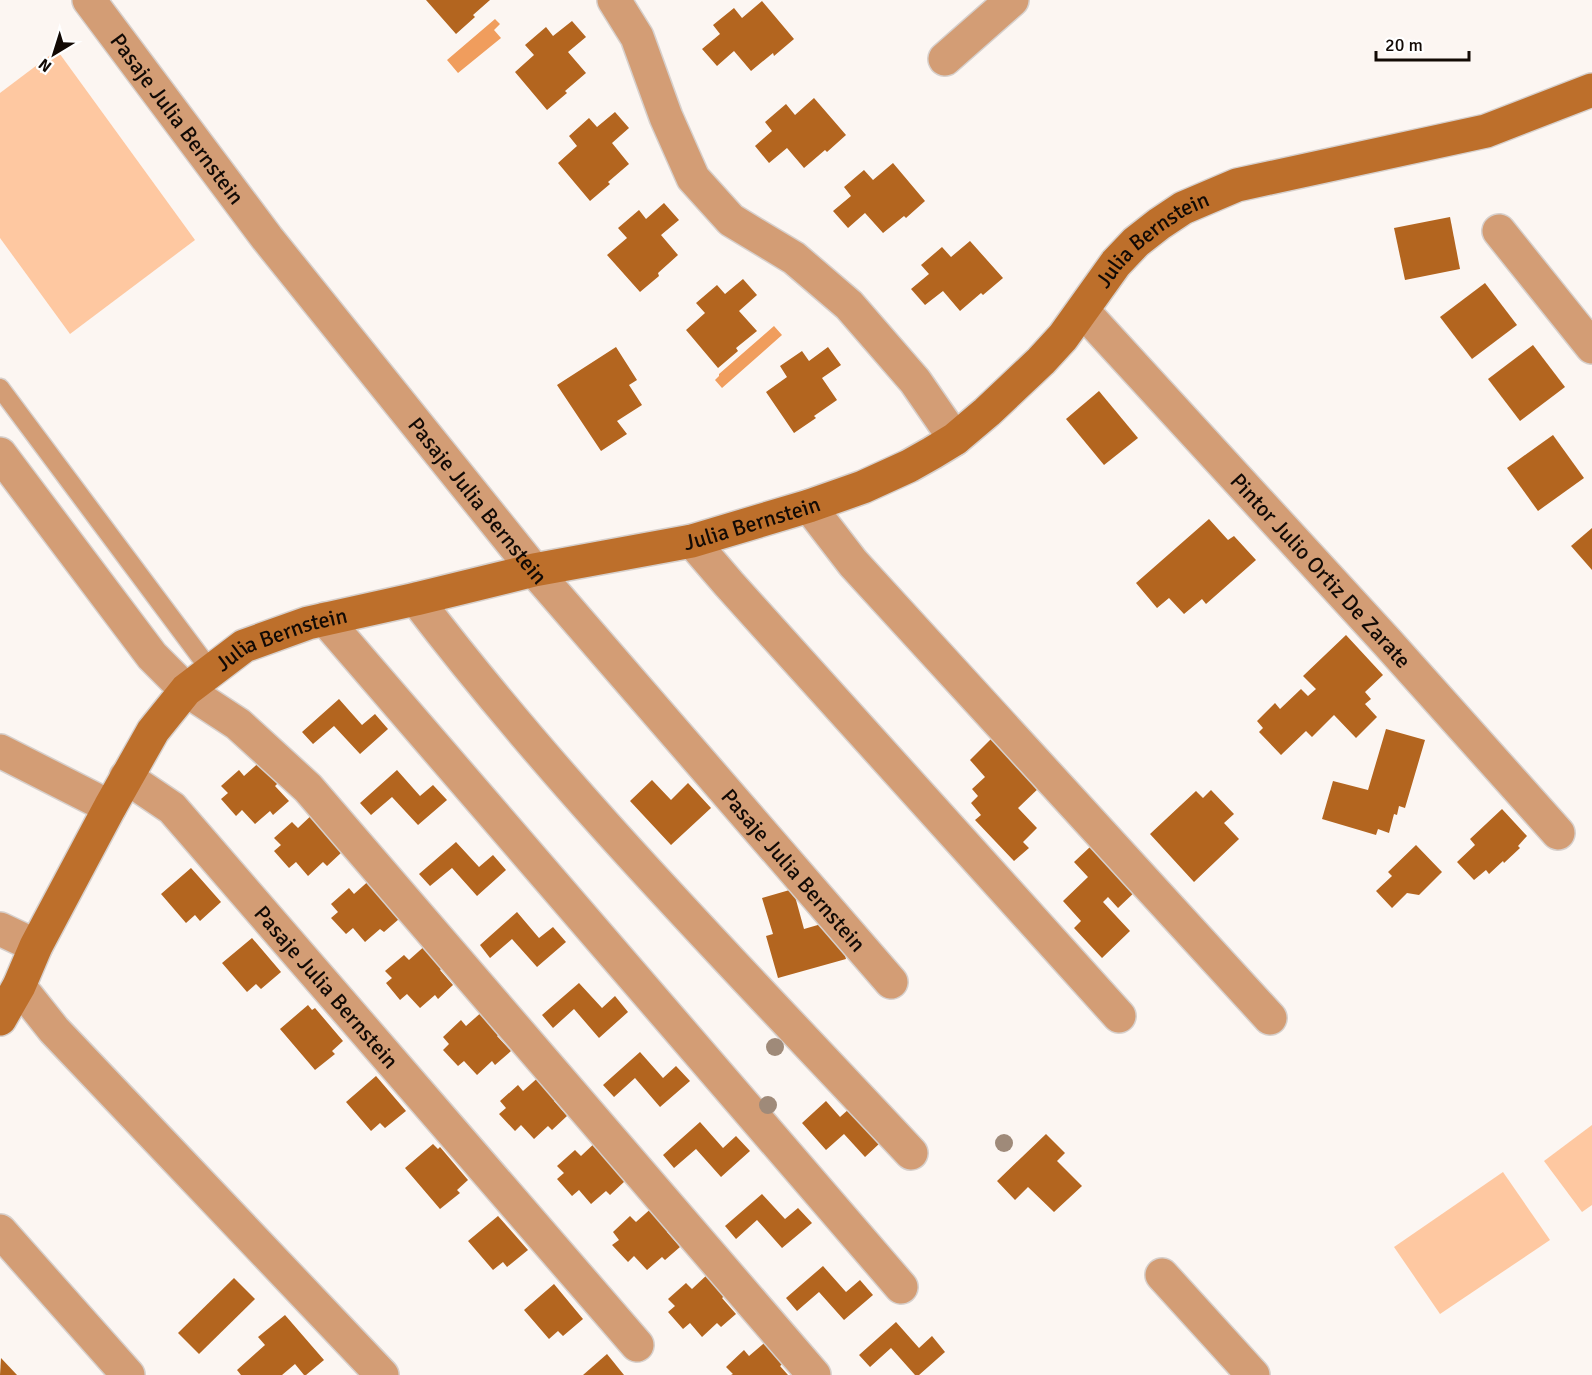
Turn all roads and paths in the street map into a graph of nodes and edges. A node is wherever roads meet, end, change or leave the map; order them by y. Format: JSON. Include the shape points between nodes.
{"nodes":[{"id":1,"x":89,"y":0,"type":"edge"},
{"id":2,"x":614,"y":0,"type":"edge"},
{"id":3,"x":1012,"y":0,"type":"edge"},
{"id":4,"x":945,"y":59,"type":"dead end"},
{"id":5,"x":1592,"y":90,"type":"edge"},
{"id":6,"x":1499,"y":231,"type":"dead end"},
{"id":7,"x":1083,"y":311,"type":"junction"},
{"id":8,"x":1592,"y":347,"type":"edge"},
{"id":9,"x":0,"y":388,"type":"edge"},
{"id":10,"x":955,"y":439,"type":"junction"},
{"id":11,"x":0,"y":454,"type":"edge"},
{"id":12,"x":809,"y":506,"type":"junction"},
{"id":13,"x":692,"y":541,"type":"junction"},
{"id":14,"x":534,"y":570,"type":"junction"},
{"id":15,"x":416,"y":599,"type":"junction"},
{"id":16,"x":325,"y":619,"type":"junction"},
{"id":17,"x":199,"y":681,"type":"junction"},
{"id":18,"x":0,"y":751,"type":"edge"},
{"id":19,"x":126,"y":777,"type":"junction"},
{"id":20,"x":110,"y":807,"type":"junction"},
{"id":21,"x":1558,"y":833,"type":"dead end"},
{"id":22,"x":0,"y":929,"type":"edge"},
{"id":23,"x":36,"y":945,"type":"junction"},
{"id":24,"x":891,"y":982,"type":"dead end"},
{"id":25,"x":19,"y":986,"type":"junction"},
{"id":26,"x":1119,"y":1016,"type":"dead end"},
{"id":27,"x":1270,"y":1018,"type":"dead end"},
{"id":28,"x":0,"y":1019,"type":"edge"},
{"id":29,"x":911,"y":1153,"type":"dead end"},
{"id":30,"x":0,"y":1231,"type":"edge"},
{"id":31,"x":1162,"y":1275,"type":"dead end"},
{"id":32,"x":902,"y":1287,"type":"dead end"},
{"id":33,"x":637,"y":1345,"type":"dead end"},
{"id":34,"x":128,"y":1375,"type":"edge"},
{"id":35,"x":382,"y":1375,"type":"edge"},
{"id":36,"x":814,"y":1375,"type":"edge"},
{"id":37,"x":1253,"y":1375,"type":"edge"}],
"edges":[{"from":1,"to":14,"type":"street","name":"Pasaje Julia Bernstein","via":[[267,238]]},
{"from":2,"to":10,"type":"street","via":[[637,37],[693,178],[731,220],[794,258],[849,305],[915,381]]},
{"from":3,"to":4,"type":"street"},
{"from":5,"to":7,"type":"street","name":"Julia Bernstein","via":[[1486,131],[1246,183],[1209,195],[1183,208],[1136,242],[1098,286]]},
{"from":6,"to":8,"type":"street"},
{"from":7,"to":10,"type":"street","name":"Julia Bernstein","via":[[1041,361]]},
{"from":7,"to":21,"type":"street","name":"Pintor Julio Ortiz De Zarate"},
{"from":9,"to":17,"type":"lane"},
{"from":10,"to":12,"type":"street","name":"Julia Bernstein","via":[[886,477]]},
{"from":11,"to":17,"type":"street","via":[[152,656]]},
{"from":12,"to":13,"type":"street","name":"Julia Bernstein"},
{"from":12,"to":27,"type":"street","via":[[853,563]]},
{"from":13,"to":14,"type":"street","name":"Julia Bernstein"},
{"from":13,"to":26,"type":"street"},
{"from":14,"to":15,"type":"street","name":"Julia Bernstein"},
{"from":14,"to":24,"type":"street","name":"Pasaje Julia Bernstein"},
{"from":15,"to":16,"type":"street","name":"Julia Bernstein"},
{"from":15,"to":29,"type":"street","via":[[575,794]]},
{"from":16,"to":17,"type":"street","name":"Julia Bernstein","via":[[244,646]]},
{"from":16,"to":32,"type":"street"},
{"from":17,"to":19,"type":"street","name":"Julia Bernstein","via":[[153,731]]},
{"from":17,"to":36,"type":"street","via":[[238,724],[308,788]]},
{"from":18,"to":20,"type":"street"},
{"from":19,"to":20,"type":"street","name":"Julia Bernstein"},
{"from":19,"to":33,"type":"street","name":"Pasaje Julia Bernstein","via":[[172,808]]},
{"from":20,"to":23,"type":"street","name":"Julia Bernstein"},
{"from":22,"to":23,"type":"street"},
{"from":23,"to":25,"type":"street","name":"Julia Bernstein"},
{"from":25,"to":28,"type":"street","name":"Julia Bernstein"},
{"from":25,"to":35,"type":"street","via":[[54,1030]]},
{"from":30,"to":34,"type":"street"},
{"from":31,"to":37,"type":"street"}]}
